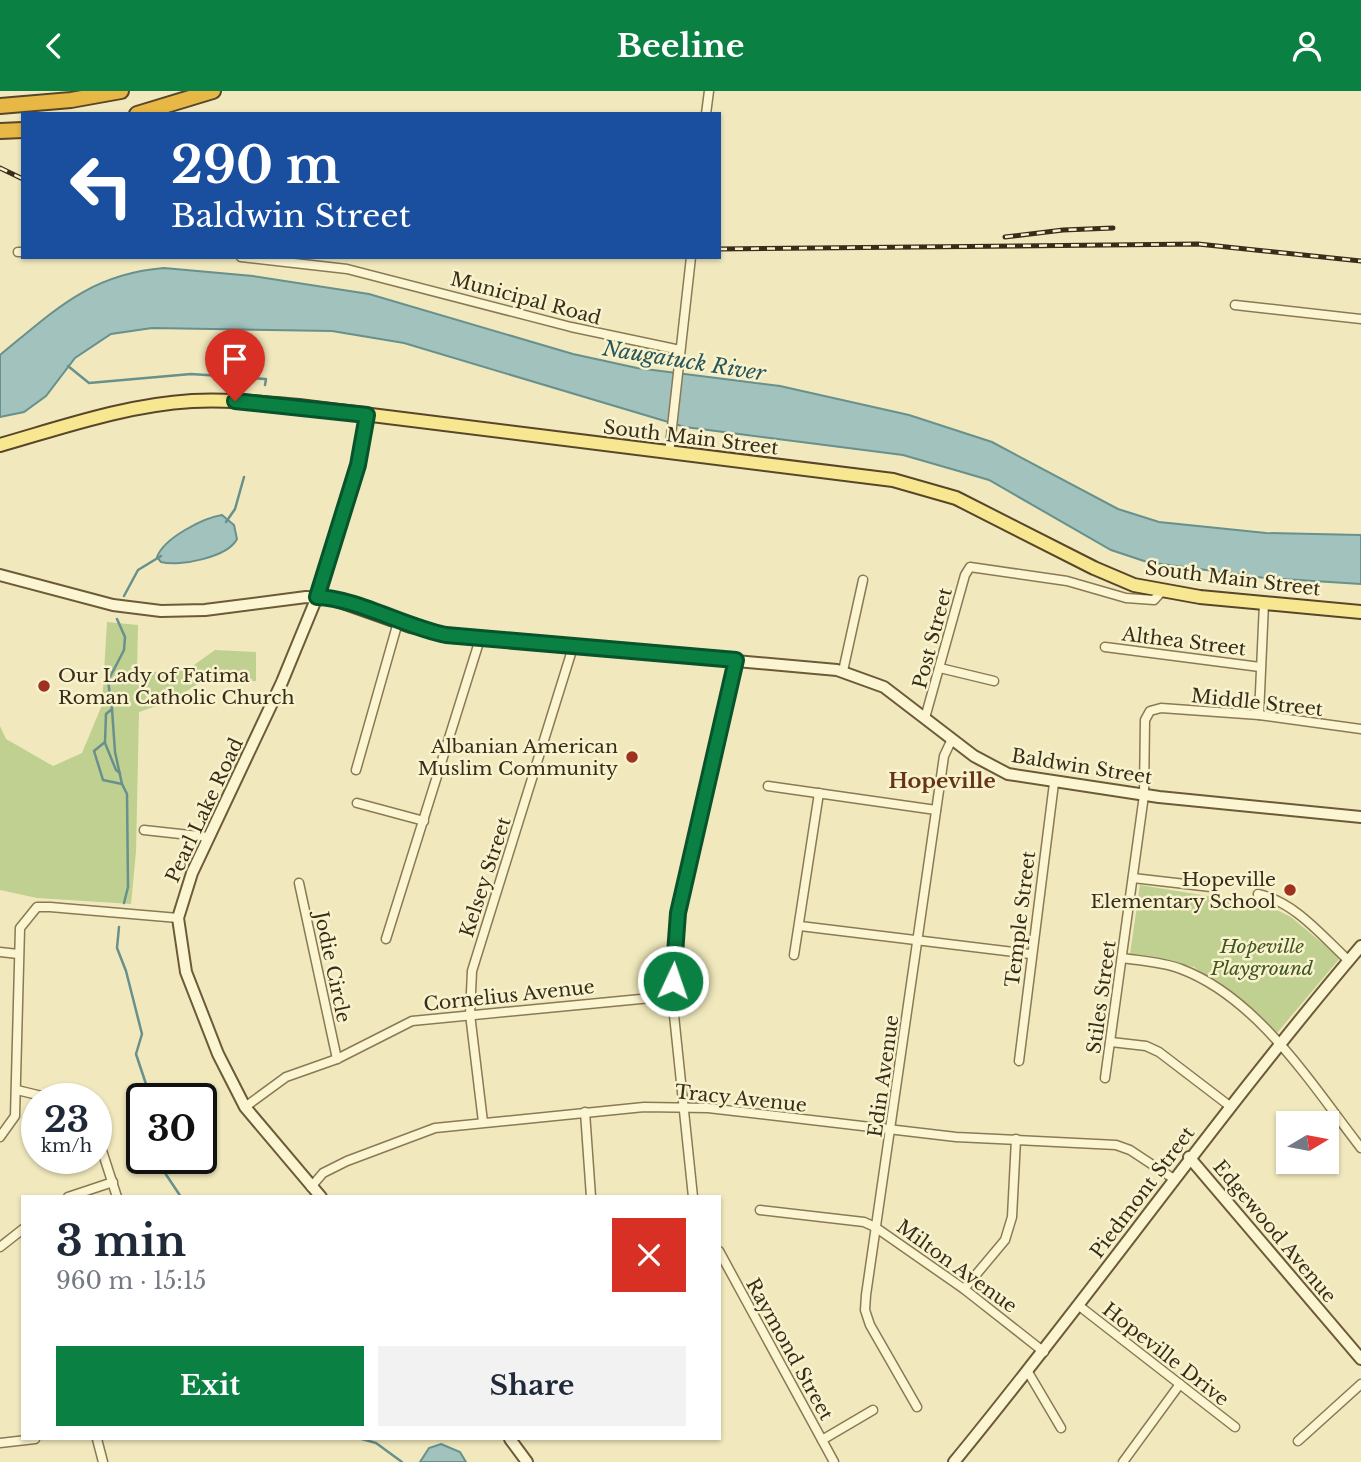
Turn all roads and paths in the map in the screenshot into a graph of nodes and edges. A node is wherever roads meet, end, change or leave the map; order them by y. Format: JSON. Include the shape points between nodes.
{"nodes":[{"id":1,"x":121,"y":91,"type":"edge"},
{"id":2,"x":213,"y":91,"type":"edge"},
{"id":3,"x":709,"y":91,"type":"edge"},
{"id":4,"x":0,"y":106,"type":"edge"},
{"id":5,"x":144,"y":112,"type":"edge"},
{"id":6,"x":706,"y":112,"type":"edge"},
{"id":7,"x":21,"y":130,"type":"edge"},
{"id":8,"x":0,"y":131,"type":"edge"},
{"id":9,"x":259,"y":259,"type":"edge"},
{"id":10,"x":691,"y":259,"type":"edge"},
{"id":11,"x":1235,"y":305,"type":"dead end"},
{"id":12,"x":1361,"y":319,"type":"edge"},
{"id":13,"x":680,"y":350,"type":"junction"},
{"id":14,"x":367,"y":415,"type":"junction"},
{"id":15,"x":0,"y":445,"type":"edge"},
{"id":16,"x":668,"y":454,"type":"junction"},
{"id":17,"x":0,"y":575,"type":"edge"},
{"id":18,"x":863,"y":580,"type":"dead end"},
{"id":19,"x":1162,"y":591,"type":"junction"},
{"id":20,"x":317,"y":597,"type":"junction"},
{"id":21,"x":1265,"y":603,"type":"junction"},
{"id":22,"x":1361,"y":612,"type":"edge"},
{"id":23,"x":398,"y":622,"type":"junction"},
{"id":24,"x":480,"y":639,"type":"junction"},
{"id":25,"x":573,"y":647,"type":"junction"},
{"id":26,"x":1105,"y":647,"type":"dead end"},
{"id":27,"x":736,"y":660,"type":"junction"},
{"id":28,"x":1260,"y":667,"type":"junction"},
{"id":29,"x":940,"y":669,"type":"junction"},
{"id":30,"x":843,"y":671,"type":"junction"},
{"id":31,"x":994,"y":681,"type":"dead end"},
{"id":32,"x":1150,"y":711,"type":"joint"},
{"id":33,"x":1259,"y":715,"type":"junction"},
{"id":34,"x":925,"y":718,"type":"junction"},
{"id":35,"x":1361,"y":729,"type":"edge"},
{"id":36,"x":952,"y":739,"type":"junction"},
{"id":37,"x":356,"y":770,"type":"dead end"},
{"id":38,"x":1054,"y":782,"type":"junction"},
{"id":39,"x":768,"y":786,"type":"dead end"},
{"id":40,"x":819,"y":793,"type":"junction"},
{"id":41,"x":1144,"y":795,"type":"junction"},
{"id":42,"x":357,"y":803,"type":"dead end"},
{"id":43,"x":936,"y":810,"type":"junction"},
{"id":44,"x":1361,"y":817,"type":"edge"},
{"id":45,"x":424,"y":821,"type":"junction"},
{"id":46,"x":144,"y":830,"type":"dead end"},
{"id":47,"x":208,"y":837,"type":"junction"},
{"id":48,"x":1133,"y":878,"type":"junction"},
{"id":49,"x":299,"y":883,"type":"dead end"},
{"id":50,"x":1211,"y":887,"type":"dead end"},
{"id":51,"x":1258,"y":894,"type":"dead end"},
{"id":52,"x":178,"y":918,"type":"junction"},
{"id":53,"x":800,"y":926,"type":"junction"},
{"id":54,"x":386,"y":939,"type":"dead end"},
{"id":55,"x":918,"y":940,"type":"junction"},
{"id":56,"x":1361,"y":946,"type":"edge"},
{"id":57,"x":0,"y":952,"type":"edge"},
{"id":58,"x":18,"y":954,"type":"junction"},
{"id":59,"x":1030,"y":954,"type":"junction"},
{"id":60,"x":794,"y":955,"type":"dead end"},
{"id":61,"x":1123,"y":958,"type":"junction"},
{"id":62,"x":1349,"y":961,"type":"junction"},
{"id":63,"x":672,"y":996,"type":"junction"},
{"id":64,"x":470,"y":1014,"type":"junction"},
{"id":65,"x":1111,"y":1042,"type":"junction"},
{"id":66,"x":1281,"y":1042,"type":"junction"},
{"id":67,"x":337,"y":1059,"type":"junction"},
{"id":68,"x":1019,"y":1061,"type":"dead end"},
{"id":69,"x":1105,"y":1078,"type":"dead end"},
{"id":70,"x":17,"y":1090,"type":"junction"},
{"id":71,"x":21,"y":1091,"type":"edge"},
{"id":72,"x":682,"y":1105,"type":"junction"},
{"id":73,"x":245,"y":1107,"type":"junction"},
{"id":74,"x":1231,"y":1107,"type":"junction"},
{"id":75,"x":584,"y":1112,"type":"junction"},
{"id":76,"x":483,"y":1122,"type":"junction"},
{"id":77,"x":891,"y":1129,"type":"junction"},
{"id":78,"x":0,"y":1137,"type":"edge"},
{"id":79,"x":1016,"y":1139,"type":"junction"},
{"id":80,"x":1361,"y":1147,"type":"edge"},
{"id":81,"x":1189,"y":1157,"type":"junction"},
{"id":82,"x":110,"y":1174,"type":"edge"},
{"id":83,"x":1174,"y":1179,"type":"junction"},
{"id":84,"x":113,"y":1182,"type":"junction"},
{"id":85,"x":311,"y":1187,"type":"junction"},
{"id":86,"x":74,"y":1195,"type":"edge"},
{"id":87,"x":116,"y":1195,"type":"edge"},
{"id":88,"x":319,"y":1195,"type":"edge"},
{"id":89,"x":591,"y":1195,"type":"edge"},
{"id":90,"x":693,"y":1195,"type":"edge"},
{"id":91,"x":760,"y":1210,"type":"dead end"},
{"id":92,"x":875,"y":1227,"type":"junction"},
{"id":93,"x":21,"y":1231,"type":"edge"},
{"id":94,"x":0,"y":1247,"type":"edge"},
{"id":95,"x":721,"y":1255,"type":"edge"},
{"id":96,"x":964,"y":1289,"type":"junction"},
{"id":97,"x":1078,"y":1305,"type":"junction"},
{"id":98,"x":1044,"y":1352,"type":"junction"},
{"id":99,"x":1361,"y":1359,"type":"edge"},
{"id":100,"x":1028,"y":1372,"type":"junction"},
{"id":101,"x":1180,"y":1384,"type":"junction"},
{"id":102,"x":1361,"y":1384,"type":"edge"},
{"id":103,"x":917,"y":1407,"type":"dead end"},
{"id":104,"x":873,"y":1410,"type":"dead end"},
{"id":105,"x":1236,"y":1427,"type":"dead end"},
{"id":106,"x":1061,"y":1428,"type":"dead end"},
{"id":107,"x":26,"y":1440,"type":"edge"},
{"id":108,"x":97,"y":1440,"type":"edge"},
{"id":109,"x":511,"y":1440,"type":"edge"},
{"id":110,"x":822,"y":1440,"type":"junction"},
{"id":111,"x":1298,"y":1441,"type":"dead end"},
{"id":112,"x":0,"y":1443,"type":"edge"},
{"id":113,"x":103,"y":1462,"type":"edge"},
{"id":114,"x":527,"y":1462,"type":"edge"},
{"id":115,"x":834,"y":1462,"type":"edge"},
{"id":116,"x":954,"y":1462,"type":"edge"},
{"id":117,"x":1124,"y":1462,"type":"edge"}],
"edges":[{"from":1,"to":4,"type":"highway"},
{"from":2,"to":5,"type":"highway"},
{"from":3,"to":6,"type":"street"},
{"from":7,"to":8,"type":"highway"},
{"from":9,"to":13,"type":"street","name":"Municipal Road","via":[[347,269]]},
{"from":10,"to":13,"type":"street"},
{"from":11,"to":12,"type":"street"},
{"from":13,"to":16,"type":"street"},
{"from":14,"to":15,"type":"main road","name":"South Main Street","via":[[255,402],[184,401],[112,413]]},
{"from":14,"to":16,"type":"main road","name":"South Main Street"},
{"from":14,"to":20,"type":"main road","name":"Pearl Lake Road","via":[[358,465]]},
{"from":16,"to":19,"type":"main road","name":"South Main Street","via":[[878,477],[935,490],[1106,574]]},
{"from":17,"to":20,"type":"main road","name":"Baldwin Street","via":[[150,610],[196,610]]},
{"from":18,"to":30,"type":"street"},
{"from":19,"to":21,"type":"main road","name":"South Main Street"},
{"from":19,"to":29,"type":"street","name":"Post Street","via":[[1154,600],[1132,599],[1068,581],[970,567]]},
{"from":20,"to":23,"type":"main road","name":"Baldwin Street","via":[[342,601]]},
{"from":20,"to":47,"type":"main road","name":"Pearl Lake Road"},
{"from":21,"to":22,"type":"main road","name":"South Main Street"},
{"from":21,"to":28,"type":"street"},
{"from":23,"to":24,"type":"main road","name":"Baldwin Street"},
{"from":23,"to":37,"type":"street"},
{"from":24,"to":25,"type":"main road","name":"Baldwin Street"},
{"from":24,"to":45,"type":"street"},
{"from":25,"to":27,"type":"main road","name":"Baldwin Street"},
{"from":25,"to":64,"type":"street","name":"Kelsey Street","via":[[477,952]]},
{"from":26,"to":28,"type":"street","name":"Althea Street"},
{"from":27,"to":30,"type":"main road","name":"Baldwin Street"},
{"from":27,"to":63,"type":"street","via":[[678,913]]},
{"from":28,"to":33,"type":"street"},
{"from":29,"to":31,"type":"street"},
{"from":29,"to":34,"type":"street","name":"Post Street"},
{"from":30,"to":34,"type":"main road","name":"Baldwin Street","via":[[884,687]]},
{"from":32,"to":33,"type":"street","name":"Middle Street"},
{"from":32,"to":41,"type":"street","name":"Stiles Street"},
{"from":33,"to":35,"type":"street","name":"Middle Street"},
{"from":34,"to":36,"type":"main road","name":"Baldwin Street"},
{"from":36,"to":38,"type":"main road","name":"Baldwin Street","via":[[1003,772]]},
{"from":36,"to":43,"type":"street","name":"Edin Avenue","via":[[944,756]]},
{"from":38,"to":41,"type":"main road","name":"Baldwin Street"},
{"from":38,"to":59,"type":"street","name":"Temple Street"},
{"from":39,"to":40,"type":"street"},
{"from":40,"to":43,"type":"street"},
{"from":40,"to":53,"type":"street"},
{"from":41,"to":44,"type":"main road","name":"Baldwin Street"},
{"from":41,"to":48,"type":"street","name":"Stiles Street"},
{"from":42,"to":45,"type":"street"},
{"from":43,"to":55,"type":"street","name":"Edin Avenue"},
{"from":45,"to":54,"type":"street"},
{"from":46,"to":47,"type":"street"},
{"from":47,"to":52,"type":"main road","name":"Pearl Lake Road"},
{"from":48,"to":50,"type":"street"},
{"from":48,"to":61,"type":"street","name":"Stiles Street"},
{"from":49,"to":67,"type":"street","name":"Jodie Circle"},
{"from":51,"to":62,"type":"street","via":[[1292,910]]},
{"from":52,"to":58,"type":"street","via":[[37,907],[20,928]]},
{"from":52,"to":73,"type":"main road","name":"Pearl Lake Road","via":[[186,972],[204,1023]]},
{"from":53,"to":55,"type":"street"},
{"from":53,"to":60,"type":"street"},
{"from":55,"to":59,"type":"street"},
{"from":55,"to":77,"type":"street","name":"Edin Avenue"},
{"from":56,"to":62,"type":"main road","name":"Piedmont Street"},
{"from":57,"to":58,"type":"street"},
{"from":58,"to":70,"type":"street"},
{"from":59,"to":68,"type":"street","name":"Temple Street"},
{"from":61,"to":65,"type":"street","name":"Stiles Street"},
{"from":61,"to":66,"type":"street","via":[[1177,967],[1199,977]]},
{"from":62,"to":66,"type":"main road","name":"Piedmont Street"},
{"from":63,"to":64,"type":"street","name":"Cornelius Avenue"},
{"from":63,"to":72,"type":"street"},
{"from":64,"to":67,"type":"street","name":"Cornelius Avenue","via":[[412,1021]]},
{"from":64,"to":76,"type":"street","name":"Kelsey Street"},
{"from":65,"to":69,"type":"street","name":"Stiles Street"},
{"from":65,"to":74,"type":"street","via":[[1159,1052]]},
{"from":66,"to":74,"type":"main road","name":"Piedmont Street"},
{"from":66,"to":80,"type":"street"},
{"from":67,"to":73,"type":"street","name":"Cornelius Avenue","via":[[286,1077]]},
{"from":70,"to":71,"type":"street"},
{"from":70,"to":78,"type":"street","via":[[15,1116]]},
{"from":72,"to":75,"type":"street","name":"Tracy Avenue"},
{"from":72,"to":77,"type":"street","name":"Tracy Avenue"},
{"from":72,"to":90,"type":"street"},
{"from":73,"to":85,"type":"main road","name":"Pearl Lake Road"},
{"from":74,"to":81,"type":"main road","name":"Piedmont Street"},
{"from":75,"to":76,"type":"street","name":"Tracy Avenue"},
{"from":75,"to":89,"type":"street"},
{"from":76,"to":85,"type":"street","name":"Tracy Avenue","via":[[411,1136],[323,1173]]},
{"from":77,"to":79,"type":"street","name":"Tracy Avenue"},
{"from":77,"to":92,"type":"street","name":"Edin Avenue"},
{"from":79,"to":83,"type":"street","name":"Tracy Avenue","via":[[1116,1145]]},
{"from":79,"to":96,"type":"street","via":[[1012,1217],[1006,1240]]},
{"from":81,"to":83,"type":"main road","name":"Piedmont Street"},
{"from":81,"to":99,"type":"main road","name":"Edgewood Avenue"},
{"from":82,"to":84,"type":"street"},
{"from":83,"to":97,"type":"main road","name":"Piedmont Street"},
{"from":84,"to":86,"type":"street"},
{"from":84,"to":87,"type":"street"},
{"from":85,"to":88,"type":"main road","name":"Pearl Lake Road"},
{"from":91,"to":92,"type":"street","name":"Milton Avenue"},
{"from":92,"to":96,"type":"street","name":"Milton Avenue"},
{"from":92,"to":103,"type":"street","name":"Edin Avenue","via":[[865,1310]]},
{"from":93,"to":94,"type":"street"},
{"from":95,"to":110,"type":"street","name":"Raymond Street"},
{"from":96,"to":98,"type":"street","name":"Milton Avenue"},
{"from":97,"to":98,"type":"main road","name":"Piedmont Street"},
{"from":97,"to":101,"type":"street","name":"Hopeville Drive"},
{"from":98,"to":100,"type":"main road","name":"Piedmont Street"},
{"from":100,"to":106,"type":"street"},
{"from":100,"to":116,"type":"main road","name":"Piedmont Street"},
{"from":101,"to":105,"type":"street","name":"Hopeville Drive"},
{"from":101,"to":117,"type":"street"},
{"from":102,"to":111,"type":"street"},
{"from":104,"to":110,"type":"street"},
{"from":107,"to":112,"type":"street"},
{"from":108,"to":113,"type":"street"},
{"from":109,"to":114,"type":"main road"},
{"from":110,"to":115,"type":"street","name":"Raymond Street"}]}
